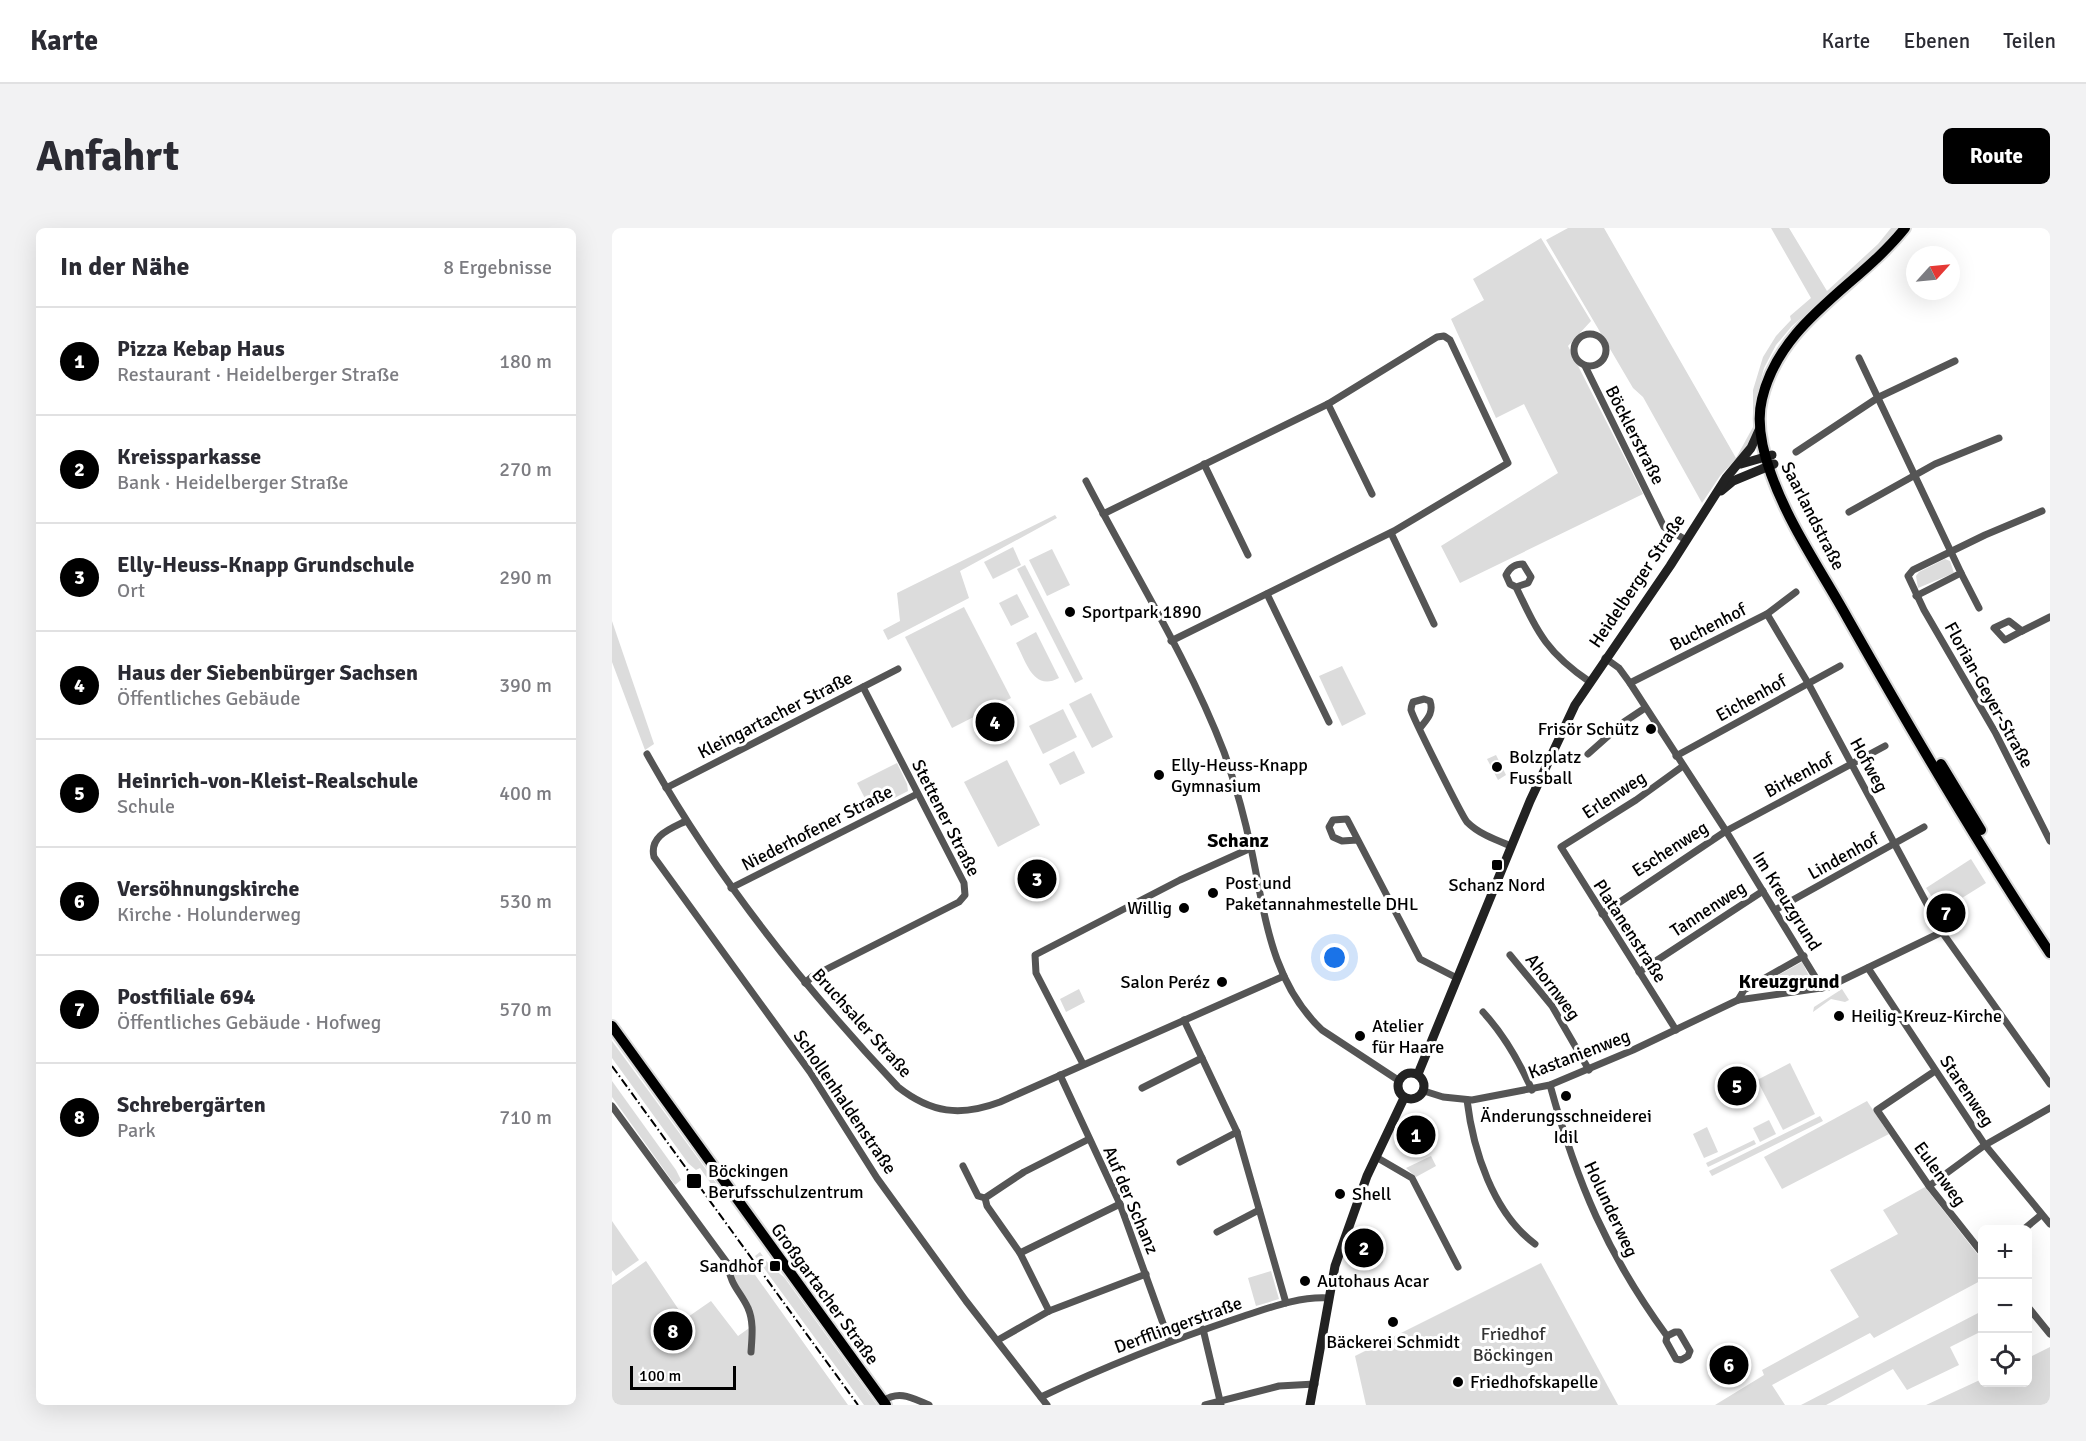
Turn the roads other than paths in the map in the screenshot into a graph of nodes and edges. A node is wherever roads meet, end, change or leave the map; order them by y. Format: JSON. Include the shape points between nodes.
{"nodes":[{"id":1,"x":1905,"y":228,"type":"edge"},
{"id":2,"x":1859,"y":358,"type":"dead end"},
{"id":3,"x":1955,"y":361,"type":"dead end"},
{"id":4,"x":1584,"y":366,"type":"junction"},
{"id":5,"x":1769,"y":382,"type":"junction"},
{"id":6,"x":1879,"y":397,"type":"junction"},
{"id":7,"x":1328,"y":404,"type":"junction"},
{"id":8,"x":1760,"y":426,"type":"junction"},
{"id":9,"x":1999,"y":438,"type":"dead end"},
{"id":10,"x":1796,"y":452,"type":"dead end"},
{"id":11,"x":1770,"y":460,"type":"junction"},
{"id":12,"x":1204,"y":464,"type":"junction"},
{"id":13,"x":1739,"y":465,"type":"junction"},
{"id":14,"x":1914,"y":477,"type":"junction"},
{"id":15,"x":1086,"y":481,"type":"dead end"},
{"id":16,"x":1372,"y":494,"type":"dead end"},
{"id":17,"x":1712,"y":499,"type":"junction"},
{"id":18,"x":2042,"y":511,"type":"dead end"},
{"id":19,"x":1849,"y":512,"type":"dead end"},
{"id":20,"x":1103,"y":514,"type":"junction"},
{"id":21,"x":1391,"y":533,"type":"junction"},
{"id":22,"x":1686,"y":540,"type":"junction"},
{"id":23,"x":1951,"y":552,"type":"junction"},
{"id":24,"x":1248,"y":555,"type":"dead end"},
{"id":25,"x":1961,"y":573,"type":"junction"},
{"id":26,"x":1516,"y":587,"type":"dead end"},
{"id":27,"x":1796,"y":592,"type":"dead end"},
{"id":28,"x":1267,"y":594,"type":"junction"},
{"id":29,"x":1916,"y":596,"type":"junction"},
{"id":30,"x":1979,"y":608,"type":"dead end"},
{"id":31,"x":1767,"y":614,"type":"junction"},
{"id":32,"x":2050,"y":616,"type":"edge"},
{"id":33,"x":1434,"y":624,"type":"dead end"},
{"id":34,"x":2022,"y":631,"type":"dead end"},
{"id":35,"x":1171,"y":641,"type":"junction"},
{"id":36,"x":1605,"y":658,"type":"junction"},
{"id":37,"x":1840,"y":666,"type":"dead end"},
{"id":38,"x":898,"y":669,"type":"dead end"},
{"id":39,"x":1590,"y":682,"type":"junction"},
{"id":40,"x":1630,"y":683,"type":"junction"},
{"id":41,"x":1808,"y":684,"type":"junction"},
{"id":42,"x":863,"y":687,"type":"junction"},
{"id":43,"x":1646,"y":708,"type":"junction"},
{"id":44,"x":1329,"y":722,"type":"dead end"},
{"id":45,"x":1420,"y":728,"type":"dead end"},
{"id":46,"x":1885,"y":746,"type":"dead end"},
{"id":47,"x":1588,"y":753,"type":"dead end"},
{"id":48,"x":647,"y":754,"type":"dead end"},
{"id":49,"x":1676,"y":756,"type":"junction"},
{"id":50,"x":1852,"y":764,"type":"junction"},
{"id":51,"x":1683,"y":766,"type":"junction"},
{"id":52,"x":666,"y":788,"type":"junction"},
{"id":53,"x":917,"y":794,"type":"junction"},
{"id":54,"x":686,"y":821,"type":"junction"},
{"id":55,"x":1924,"y":827,"type":"dead end"},
{"id":56,"x":1726,"y":831,"type":"junction"},
{"id":57,"x":1358,"y":840,"type":"dead end"},
{"id":58,"x":2050,"y":841,"type":"edge"},
{"id":59,"x":1895,"y":844,"type":"junction"},
{"id":60,"x":1511,"y":846,"type":"junction"},
{"id":61,"x":1561,"y":847,"type":"joint"},
{"id":62,"x":1251,"y":848,"type":"junction"},
{"id":63,"x":731,"y":888,"type":"junction"},
{"id":64,"x":1763,"y":891,"type":"junction"},
{"id":65,"x":1775,"y":910,"type":"junction"},
{"id":66,"x":1602,"y":914,"type":"junction"},
{"id":67,"x":1942,"y":932,"type":"junction"},
{"id":68,"x":2050,"y":940,"type":"edge"},
{"id":69,"x":2050,"y":953,"type":"edge"},
{"id":70,"x":1510,"y":955,"type":"dead end"},
{"id":71,"x":1804,"y":956,"type":"junction"},
{"id":72,"x":1868,"y":968,"type":"junction"},
{"id":73,"x":1639,"y":972,"type":"junction"},
{"id":74,"x":1284,"y":976,"type":"junction"},
{"id":75,"x":1457,"y":978,"type":"junction"},
{"id":76,"x":805,"y":983,"type":"junction"},
{"id":77,"x":1822,"y":988,"type":"junction"},
{"id":78,"x":1738,"y":1000,"type":"junction"},
{"id":79,"x":1483,"y":1012,"type":"dead end"},
{"id":80,"x":1184,"y":1020,"type":"junction"},
{"id":81,"x":612,"y":1026,"type":"edge"},
{"id":82,"x":1676,"y":1030,"type":"junction"},
{"id":83,"x":1202,"y":1058,"type":"junction"},
{"id":84,"x":1083,"y":1064,"type":"junction"},
{"id":85,"x":1589,"y":1070,"type":"junction"},
{"id":86,"x":1935,"y":1071,"type":"junction"},
{"id":87,"x":1418,"y":1074,"type":"junction"},
{"id":88,"x":1060,"y":1075,"type":"junction"},
{"id":89,"x":1398,"y":1080,"type":"junction"},
{"id":90,"x":2050,"y":1084,"type":"edge"},
{"id":91,"x":1550,"y":1085,"type":"junction"},
{"id":92,"x":1142,"y":1088,"type":"dead end"},
{"id":93,"x":1532,"y":1090,"type":"junction"},
{"id":94,"x":1424,"y":1091,"type":"junction"},
{"id":95,"x":1404,"y":1098,"type":"junction"},
{"id":96,"x":1467,"y":1100,"type":"junction"},
{"id":97,"x":612,"y":1106,"type":"edge"},
{"id":98,"x":2050,"y":1108,"type":"edge"},
{"id":99,"x":1237,"y":1132,"type":"junction"},
{"id":100,"x":1089,"y":1139,"type":"junction"},
{"id":101,"x":1985,"y":1145,"type":"junction"},
{"id":102,"x":1376,"y":1157,"type":"junction"},
{"id":103,"x":1180,"y":1161,"type":"dead end"},
{"id":104,"x":963,"y":1166,"type":"dead end"},
{"id":105,"x":1929,"y":1186,"type":"junction"},
{"id":106,"x":985,"y":1198,"type":"junction"},
{"id":107,"x":1120,"y":1204,"type":"junction"},
{"id":108,"x":1259,"y":1210,"type":"junction"},
{"id":109,"x":2042,"y":1215,"type":"junction"},
{"id":110,"x":2050,"y":1224,"type":"edge"},
{"id":111,"x":2029,"y":1225,"type":"edge"},
{"id":112,"x":1217,"y":1232,"type":"dead end"},
{"id":113,"x":1535,"y":1244,"type":"dead end"},
{"id":114,"x":1978,"y":1247,"type":"edge"},
{"id":115,"x":1020,"y":1253,"type":"junction"},
{"id":116,"x":1458,"y":1266,"type":"dead end"},
{"id":117,"x":1146,"y":1274,"type":"junction"},
{"id":118,"x":1329,"y":1298,"type":"junction"},
{"id":119,"x":1286,"y":1303,"type":"junction"},
{"id":120,"x":1049,"y":1311,"type":"junction"},
{"id":121,"x":2032,"y":1312,"type":"edge"},
{"id":122,"x":1203,"y":1329,"type":"junction"},
{"id":123,"x":2049,"y":1331,"type":"edge"},
{"id":124,"x":1667,"y":1336,"type":"dead end"},
{"id":125,"x":998,"y":1340,"type":"junction"},
{"id":126,"x":1169,"y":1340,"type":"junction"},
{"id":127,"x":751,"y":1352,"type":"dead end"},
{"id":128,"x":1315,"y":1384,"type":"junction"},
{"id":129,"x":1041,"y":1397,"type":"junction"},
{"id":130,"x":884,"y":1403,"type":"edge"},
{"id":131,"x":1220,"y":1403,"type":"edge"},
{"id":132,"x":929,"y":1405,"type":"edge"},
{"id":133,"x":1047,"y":1405,"type":"edge"},
{"id":134,"x":1205,"y":1405,"type":"edge"},
{"id":135,"x":1311,"y":1405,"type":"edge"}],
"edges":[{"from":1,"to":5,"type":"main road","via":[[1877,259],[1797,329]]},
{"from":2,"to":6,"type":"street","name":"Florian-Geyer-Straße"},
{"from":3,"to":6,"type":"street"},
{"from":4,"to":4,"type":"street","name":"Böcklerstraße","via":[[1575,355],[1575,342],[1589,332],[1598,334],[1607,352],[1605,358],[1596,365]]},
{"from":4,"to":22,"type":"street","name":"Böcklerstraße","via":[[1664,527]]},
{"from":5,"to":8,"type":"main road","name":"Saarlandstraße","via":[[1762,398]]},
{"from":5,"to":11,"type":"main road","name":"Saarlandstraße","via":[[1766,419]]},
{"from":6,"to":10,"type":"street"},
{"from":6,"to":14,"type":"street","name":"Florian-Geyer-Straße"},
{"from":7,"to":12,"type":"street"},
{"from":7,"to":16,"type":"street"},
{"from":7,"to":21,"type":"street","via":[[1437,337],[1444,336],[1452,344],[1508,463]]},
{"from":8,"to":11,"type":"main road","name":"Saarlandstraße"},
{"from":8,"to":13,"type":"main road","name":"Heidelberger Straße"},
{"from":9,"to":14,"type":"street"},
{"from":11,"to":13,"type":"main road"},
{"from":11,"to":17,"type":"main road","name":"Heidelberger Straße","via":[[1733,481]]},
{"from":11,"to":68,"type":"main road","name":"Saarlandstraße","via":[[1909,710]]},
{"from":11,"to":69,"type":"main road","name":"Saarlandstraße","via":[[1795,523],[1871,659]]},
{"from":12,"to":20,"type":"street"},
{"from":12,"to":24,"type":"street"},
{"from":13,"to":17,"type":"main road","name":"Heidelberger Straße"},
{"from":14,"to":19,"type":"street"},
{"from":14,"to":23,"type":"street","name":"Florian-Geyer-Straße"},
{"from":15,"to":20,"type":"street"},
{"from":17,"to":22,"type":"main road","name":"Heidelberger Straße"},
{"from":18,"to":23,"type":"street"},
{"from":20,"to":35,"type":"street"},
{"from":21,"to":28,"type":"street"},
{"from":21,"to":33,"type":"street"},
{"from":22,"to":36,"type":"main road","name":"Heidelberger Straße"},
{"from":23,"to":25,"type":"street","name":"Florian-Geyer-Straße"},
{"from":23,"to":29,"type":"street","name":"Florian-Geyer-Straße","via":[[1909,573]]},
{"from":25,"to":29,"type":"street"},
{"from":25,"to":30,"type":"street","name":"Florian-Geyer-Straße"},
{"from":26,"to":39,"type":"street","via":[[1550,651]]},
{"from":27,"to":31,"type":"street","name":"Buchenhof"},
{"from":28,"to":35,"type":"street"},
{"from":28,"to":44,"type":"street"},
{"from":29,"to":58,"type":"street","name":"Florian-Geyer-Straße","via":[[1995,732]]},
{"from":31,"to":40,"type":"street","name":"Buchenhof"},
{"from":31,"to":41,"type":"street","name":"Hofweg"},
{"from":32,"to":34,"type":"street"},
{"from":35,"to":62,"type":"street","via":[[1223,751]]},
{"from":36,"to":39,"type":"main road","name":"Heidelberger Straße"},
{"from":36,"to":40,"type":"street","name":"Im Kreuzgrund"},
{"from":37,"to":41,"type":"street","name":"Eichenhof"},
{"from":38,"to":42,"type":"street","name":"Kleingartacher Straße"},
{"from":39,"to":60,"type":"main road","name":"Heidelberger Straße","via":[[1550,754]]},
{"from":40,"to":43,"type":"street","name":"Im Kreuzgrund"},
{"from":41,"to":49,"type":"street","name":"Eichenhof"},
{"from":41,"to":50,"type":"street","name":"Hofweg"},
{"from":42,"to":52,"type":"street","name":"Kleingartacher Straße"},
{"from":42,"to":53,"type":"street","name":"Stettener Straße"},
{"from":43,"to":47,"type":"street"},
{"from":43,"to":49,"type":"street","name":"Im Kreuzgrund"},
{"from":45,"to":60,"type":"street","via":[[1465,819],[1476,830]]},
{"from":46,"to":50,"type":"street","name":"Birkenhof"},
{"from":48,"to":52,"type":"street","name":"Bruchsaler Straße"},
{"from":49,"to":51,"type":"street","name":"Im Kreuzgrund"},
{"from":50,"to":56,"type":"street","name":"Birkenhof"},
{"from":50,"to":59,"type":"street","name":"Hofweg"},
{"from":51,"to":56,"type":"street","name":"Im Kreuzgrund"},
{"from":51,"to":61,"type":"street","name":"Erlenweg"},
{"from":52,"to":54,"type":"street","name":"Bruchsaler Straße"},
{"from":53,"to":63,"type":"street","name":"Niederhofener Straße"},
{"from":53,"to":76,"type":"street","name":"Stettener Straße","via":[[964,883],[963,899]]},
{"from":54,"to":63,"type":"street","name":"Bruchsaler Straße"},
{"from":54,"to":125,"type":"street","name":"Schollenhaldenstraße","via":[[654,841],[654,857],[810,1072],[877,1178]]},
{"from":55,"to":59,"type":"street","name":"Lindenhof"},
{"from":56,"to":64,"type":"street","name":"Im Kreuzgrund"},
{"from":56,"to":66,"type":"street","name":"Eschenweg"},
{"from":57,"to":75,"type":"street","via":[[1420,959]]},
{"from":59,"to":65,"type":"street","name":"Lindenhof"},
{"from":59,"to":67,"type":"street","name":"Hofweg"},
{"from":60,"to":75,"type":"main road","name":"Heidelberger Straße"},
{"from":61,"to":66,"type":"street","name":"Platanenstraße"},
{"from":62,"to":74,"type":"street","via":[[1259,900]]},
{"from":62,"to":84,"type":"street","via":[[1035,955],[1036,974]]},
{"from":63,"to":76,"type":"street","name":"Bruchsaler Straße"},
{"from":64,"to":65,"type":"street","name":"Im Kreuzgrund"},
{"from":64,"to":73,"type":"street","name":"Tannenweg"},
{"from":65,"to":71,"type":"street","name":"Im Kreuzgrund"},
{"from":66,"to":73,"type":"street","name":"Platanenstraße"},
{"from":67,"to":72,"type":"street"},
{"from":67,"to":90,"type":"street"},
{"from":70,"to":85,"type":"street","name":"Ahornweg","via":[[1552,1006]]},
{"from":71,"to":77,"type":"street","name":"Im Kreuzgrund"},
{"from":71,"to":78,"type":"street","name":"Kastanienweg","via":[[1744,990]]},
{"from":72,"to":77,"type":"street"},
{"from":72,"to":86,"type":"street","name":"Starenweg"},
{"from":73,"to":82,"type":"street","name":"Platanenstraße"},
{"from":74,"to":80,"type":"street","name":"Bruchsaler Straße"},
{"from":74,"to":89,"type":"street","via":[[1322,1030]]},
{"from":75,"to":87,"type":"main road","name":"Heidelberger Straße"},
{"from":76,"to":88,"type":"street","name":"Bruchsaler Straße","via":[[898,1087],[916,1101],[953,1111],[980,1109]]},
{"from":77,"to":78,"type":"street","name":"Kastanienweg"},
{"from":78,"to":82,"type":"street","name":"Kastanienweg"},
{"from":79,"to":93,"type":"street","via":[[1517,1057]]},
{"from":80,"to":83,"type":"street"},
{"from":80,"to":84,"type":"street","name":"Bruchsaler Straße"},
{"from":81,"to":130,"type":"main road","name":"Großgartacher Straße"},
{"from":82,"to":85,"type":"street","name":"Kastanienweg"},
{"from":83,"to":92,"type":"street"},
{"from":83,"to":99,"type":"street"},
{"from":84,"to":88,"type":"street","name":"Bruchsaler Straße"},
{"from":85,"to":91,"type":"street","name":"Kastanienweg"},
{"from":86,"to":101,"type":"street","name":"Starenweg"},
{"from":86,"to":105,"type":"street","name":"Eulenweg","via":[[1877,1110]]},
{"from":87,"to":89,"type":"main road","via":[[1411,1072]]},
{"from":87,"to":94,"type":"main road"},
{"from":88,"to":100,"type":"street","name":"Auf der Schanz"},
{"from":89,"to":95,"type":"main road","via":[[1397,1087]]},
{"from":91,"to":93,"type":"street","name":"Kastanienweg"},
{"from":91,"to":124,"type":"street","name":"Holunderweg","via":[[1572,1163],[1600,1227],[1636,1292]]},
{"from":93,"to":96,"type":"street","name":"Kastanienweg"},
{"from":94,"to":95,"type":"main road","via":[[1416,1099]]},
{"from":94,"to":96,"type":"street","name":"Kastanienweg"},
{"from":95,"to":102,"type":"main road"},
{"from":96,"to":113,"type":"street","via":[[1475,1143],[1489,1180],[1519,1231]]},
{"from":97,"to":127,"type":"street","via":[[728,1264],[730,1279],[748,1309]]},
{"from":98,"to":101,"type":"street"},
{"from":99,"to":103,"type":"street"},
{"from":99,"to":108,"type":"street"},
{"from":100,"to":106,"type":"street","via":[[1024,1172]]},
{"from":100,"to":107,"type":"street","name":"Auf der Schanz"},
{"from":101,"to":105,"type":"street"},
{"from":101,"to":109,"type":"street","name":"Starenweg"},
{"from":102,"to":116,"type":"street","via":[[1412,1178]]},
{"from":102,"to":118,"type":"main road","via":[[1344,1236]]},
{"from":104,"to":106,"type":"street","via":[[978,1196]]},
{"from":105,"to":114,"type":"street","name":"Eulenweg"},
{"from":106,"to":115,"type":"street"},
{"from":107,"to":115,"type":"street"},
{"from":107,"to":117,"type":"street","name":"Auf der Schanz"},
{"from":108,"to":112,"type":"street"},
{"from":108,"to":119,"type":"street"},
{"from":109,"to":110,"type":"street","name":"Starenweg"},
{"from":109,"to":111,"type":"street"},
{"from":115,"to":120,"type":"street"},
{"from":117,"to":120,"type":"street"},
{"from":117,"to":126,"type":"street","name":"Auf der Schanz"},
{"from":118,"to":119,"type":"street","name":"Derfflingerstraße"},
{"from":118,"to":128,"type":"main road"},
{"from":119,"to":122,"type":"street","name":"Derfflingerstraße"},
{"from":120,"to":125,"type":"street"},
{"from":121,"to":123,"type":"street"},
{"from":122,"to":126,"type":"street","name":"Derfflingerstraße"},
{"from":122,"to":131,"type":"street"},
{"from":125,"to":129,"type":"street","name":"Schollenhaldenstraße"},
{"from":126,"to":129,"type":"street","name":"Derfflingerstraße"},
{"from":128,"to":131,"type":"street","via":[[1279,1386]]},
{"from":128,"to":135,"type":"main road"},
{"from":129,"to":133,"type":"street","name":"Schollenhaldenstraße"},
{"from":130,"to":132,"type":"street","via":[[892,1395],[903,1394]]},
{"from":131,"to":134,"type":"street"}]}
